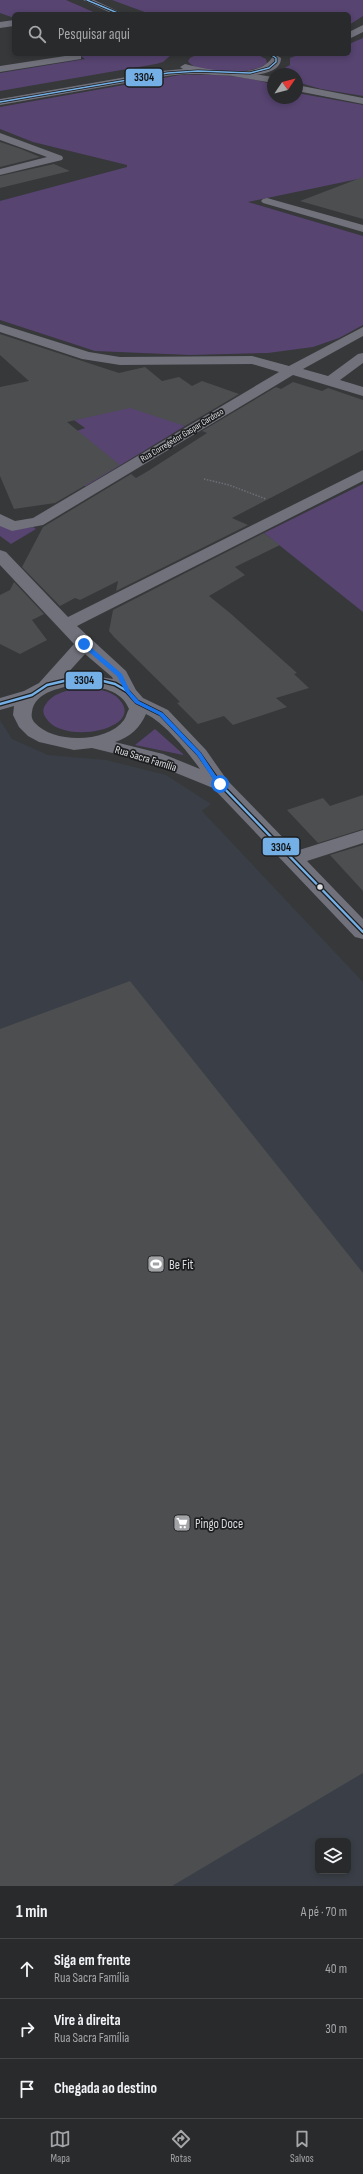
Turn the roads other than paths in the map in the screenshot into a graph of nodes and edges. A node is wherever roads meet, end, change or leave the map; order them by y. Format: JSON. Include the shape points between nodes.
{"nodes":[{"id":1,"x":87,"y":0,"type":"edge"},
{"id":2,"x":115,"y":12,"type":"edge"},
{"id":3,"x":12,"y":23,"type":"edge"},
{"id":4,"x":0,"y":25,"type":"edge"},
{"id":5,"x":361,"y":29,"type":"edge"},
{"id":6,"x":351,"y":34,"type":"edge"},
{"id":7,"x":276,"y":56,"type":"edge"},
{"id":8,"x":78,"y":57,"type":"dead end"},
{"id":9,"x":267,"y":68,"type":"edge"},
{"id":10,"x":268,"y":68,"type":"edge"},
{"id":11,"x":0,"y":69,"type":"edge"},
{"id":12,"x":198,"y":71,"type":"junction"},
{"id":13,"x":235,"y":74,"type":"junction"},
{"id":14,"x":267,"y":78,"type":"edge"},
{"id":15,"x":303,"y":89,"type":"edge"},
{"id":16,"x":0,"y":96,"type":"edge"},
{"id":17,"x":363,"y":101,"type":"edge"},
{"id":18,"x":0,"y":102,"type":"edge"},
{"id":19,"x":0,"y":136,"type":"edge"},
{"id":20,"x":0,"y":172,"type":"edge"},
{"id":21,"x":267,"y":201,"type":"dead end"},
{"id":22,"x":363,"y":229,"type":"edge"},
{"id":23,"x":0,"y":328,"type":"edge"},
{"id":24,"x":363,"y":331,"type":"edge"},
{"id":25,"x":363,"y":357,"type":"edge"},
{"id":26,"x":290,"y":371,"type":"junction"},
{"id":27,"x":330,"y":381,"type":"junction"},
{"id":28,"x":363,"y":392,"type":"edge"},
{"id":29,"x":363,"y":475,"type":"edge"},
{"id":30,"x":0,"y":519,"type":"edge"},
{"id":31,"x":0,"y":556,"type":"edge"},
{"id":32,"x":66,"y":625,"type":"junction"},
{"id":33,"x":84,"y":644,"type":"junction"},
{"id":34,"x":40,"y":690,"type":"junction"},
{"id":35,"x":132,"y":697,"type":"junction"},
{"id":36,"x":0,"y":704,"type":"edge"},
{"id":37,"x":94,"y":743,"type":"junction"},
{"id":38,"x":220,"y":784,"type":"junction"},
{"id":39,"x":363,"y":836,"type":"edge"},
{"id":40,"x":293,"y":859,"type":"junction"},
{"id":41,"x":363,"y":932,"type":"edge"}],
"edges":[{"from":1,"to":2,"type":"main road"},
{"from":3,"to":4,"type":"street"},
{"from":5,"to":6,"type":"main road"},
{"from":7,"to":10,"type":"main road","via":[[276,62]]},
{"from":8,"to":11,"type":"street"},
{"from":9,"to":13,"type":"main road"},
{"from":12,"to":13,"type":"main road"},
{"from":12,"to":16,"type":"main road","via":[[179,60],[152,70]]},
{"from":12,"to":18,"type":"main road","via":[[162,74]]},
{"from":13,"to":14,"type":"street"},
{"from":15,"to":17,"type":"street"},
{"from":19,"to":20,"type":"street","via":[[58,158]]},
{"from":21,"to":22,"type":"street"},
{"from":23,"to":26,"type":"street","via":[[87,356],[120,361],[252,360]]},
{"from":24,"to":26,"type":"street","name":"Rua Corregedor Gaspar Cardoso"},
{"from":25,"to":27,"type":"street"},
{"from":26,"to":27,"type":"street"},
{"from":26,"to":30,"type":"street","name":"Rua Corregedor Gaspar Cardoso","via":[[37,522],[12,526]]},
{"from":27,"to":28,"type":"street"},
{"from":29,"to":32,"type":"street"},
{"from":31,"to":32,"type":"street"},
{"from":32,"to":33,"type":"street"},
{"from":33,"to":34,"type":"street"},
{"from":33,"to":35,"type":"street","via":[[120,675]]},
{"from":34,"to":35,"type":"street","via":[[75,680],[99,680],[115,684]]},
{"from":34,"to":36,"type":"street"},
{"from":34,"to":37,"type":"street","via":[[24,705],[22,716],[27,726],[38,735],[55,741],[74,744]]},
{"from":35,"to":37,"type":"street","via":[[138,712],[135,722],[125,731]]},
{"from":35,"to":38,"type":"street","name":"Rua Sacra Família","via":[[161,714],[199,754]]},
{"from":37,"to":38,"type":"street","name":"Rua Sacra Família","via":[[156,758]]},
{"from":38,"to":40,"type":"street","name":"Rua Sacra Família"},
{"from":39,"to":40,"type":"street"},
{"from":40,"to":41,"type":"street","name":"Rua Sacra Família"}]}
